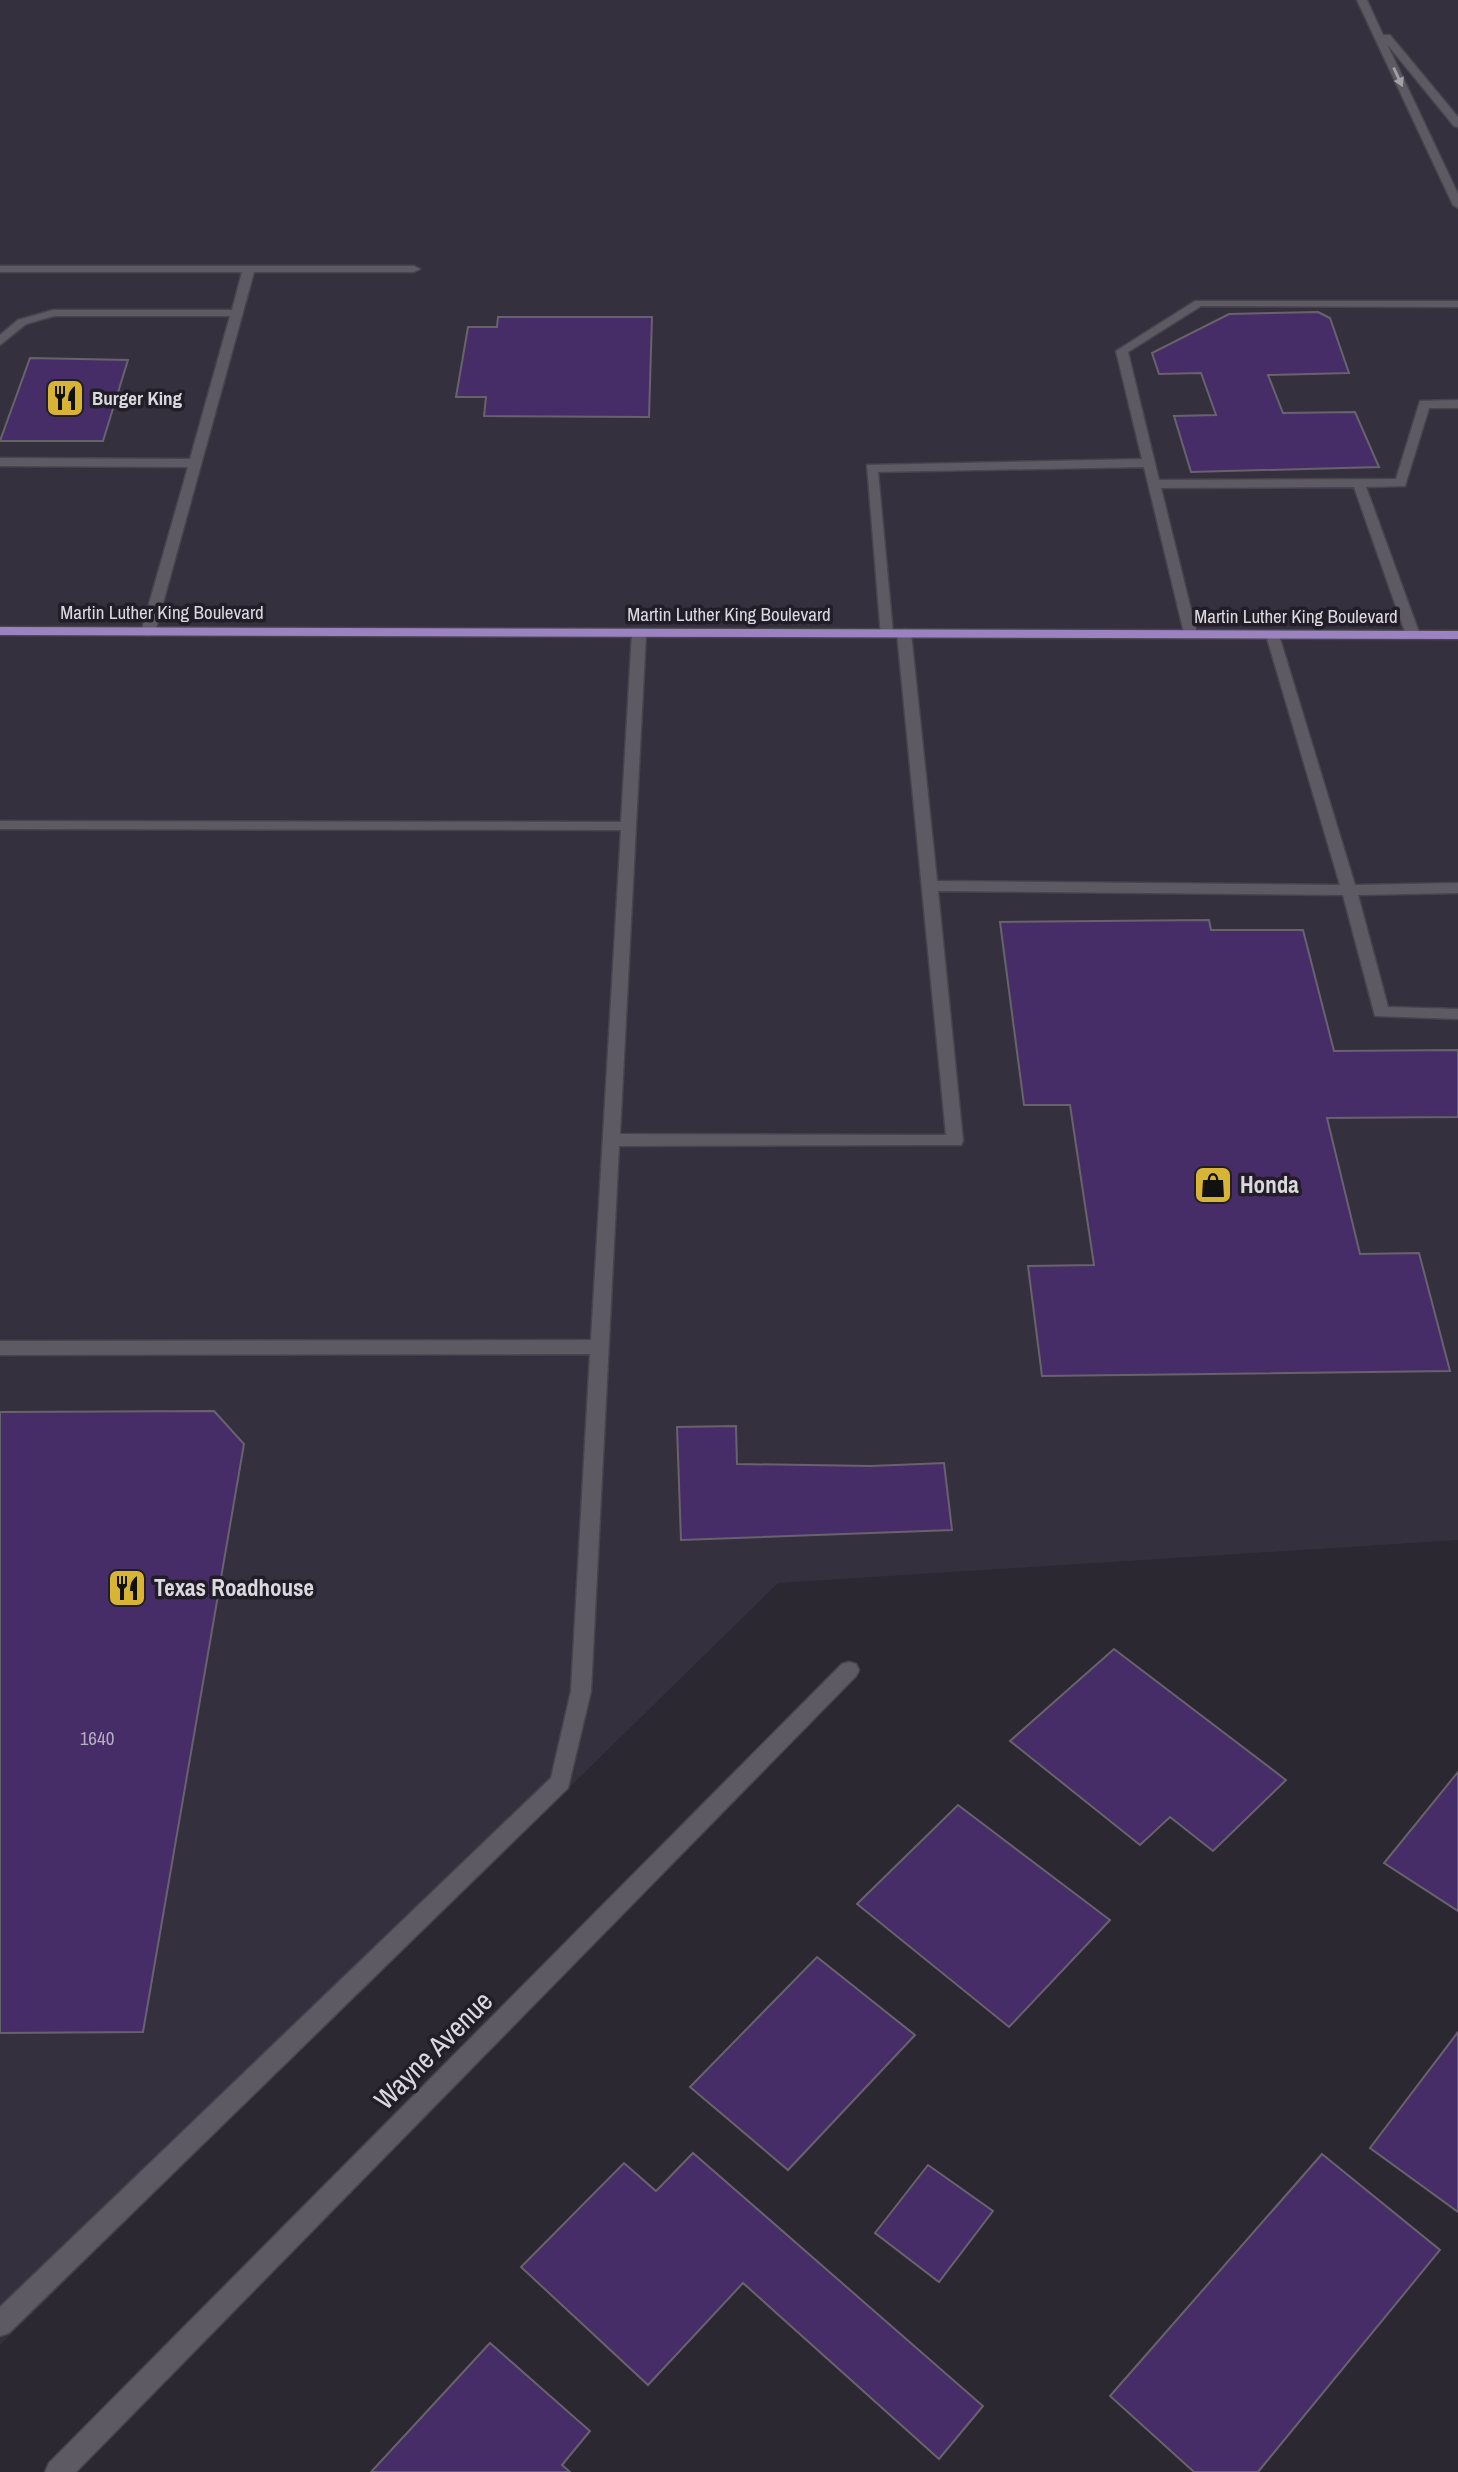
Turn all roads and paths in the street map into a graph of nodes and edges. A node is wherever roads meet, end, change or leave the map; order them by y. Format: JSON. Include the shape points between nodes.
{"nodes":[{"id":1,"x":1362,"y":0,"type":"edge"},
{"id":2,"x":1369,"y":15,"type":"junction"},
{"id":3,"x":1458,"y":124,"type":"edge"},
{"id":4,"x":1458,"y":205,"type":"edge"},
{"id":5,"x":0,"y":269,"type":"edge"},
{"id":6,"x":249,"y":269,"type":"junction"},
{"id":7,"x":414,"y":269,"type":"dead end"},
{"id":8,"x":1458,"y":304,"type":"edge"},
{"id":9,"x":236,"y":313,"type":"junction"},
{"id":10,"x":0,"y":341,"type":"edge"},
{"id":11,"x":1458,"y":404,"type":"edge"},
{"id":12,"x":0,"y":462,"type":"edge"},
{"id":13,"x":194,"y":463,"type":"junction"},
{"id":14,"x":1149,"y":463,"type":"junction"},
{"id":15,"x":1154,"y":484,"type":"junction"},
{"id":16,"x":1359,"y":484,"type":"junction"},
{"id":17,"x":0,"y":631,"type":"edge"},
{"id":18,"x":148,"y":632,"type":"junction"},
{"id":19,"x":639,"y":633,"type":"junction"},
{"id":20,"x":886,"y":633,"type":"junction"},
{"id":21,"x":904,"y":633,"type":"junction"},
{"id":22,"x":1190,"y":634,"type":"junction"},
{"id":23,"x":1273,"y":635,"type":"junction"},
{"id":24,"x":1413,"y":635,"type":"junction"},
{"id":25,"x":1458,"y":635,"type":"edge"},
{"id":26,"x":0,"y":825,"type":"edge"},
{"id":27,"x":628,"y":826,"type":"junction"},
{"id":28,"x":929,"y":886,"type":"junction"},
{"id":29,"x":1458,"y":888,"type":"edge"},
{"id":30,"x":1349,"y":890,"type":"junction"},
{"id":31,"x":1458,"y":1014,"type":"edge"},
{"id":32,"x":612,"y":1140,"type":"junction"},
{"id":33,"x":600,"y":1347,"type":"junction"},
{"id":34,"x":0,"y":1348,"type":"edge"},
{"id":35,"x":849,"y":1670,"type":"dead end"},
{"id":36,"x":0,"y":2324,"type":"edge"},
{"id":37,"x":58,"y":2472,"type":"edge"}],
"edges":[{"from":1,"to":2,"type":"street"},
{"from":2,"to":3,"type":"street"},
{"from":2,"to":4,"type":"street","one_way":true},
{"from":5,"to":6,"type":"street"},
{"from":6,"to":7,"type":"street"},
{"from":6,"to":9,"type":"street"},
{"from":8,"to":14,"type":"street","via":[[1199,303],[1122,351]]},
{"from":9,"to":10,"type":"street","via":[[53,313],[22,322]]},
{"from":9,"to":13,"type":"street"},
{"from":11,"to":16,"type":"street","via":[[1424,404],[1401,484]]},
{"from":12,"to":13,"type":"street"},
{"from":13,"to":18,"type":"street"},
{"from":14,"to":15,"type":"street"},
{"from":14,"to":20,"type":"street","via":[[871,468]]},
{"from":15,"to":16,"type":"street"},
{"from":15,"to":22,"type":"street"},
{"from":16,"to":24,"type":"street"},
{"from":17,"to":18,"type":"main road","name":"Martin Luther King Boulevard"},
{"from":18,"to":19,"type":"main road","name":"Martin Luther King Boulevard"},
{"from":19,"to":20,"type":"main road","name":"Martin Luther King Boulevard"},
{"from":19,"to":27,"type":"street"},
{"from":20,"to":21,"type":"main road","name":"Martin Luther King Boulevard"},
{"from":21,"to":22,"type":"main road","name":"Martin Luther King Boulevard"},
{"from":21,"to":28,"type":"street"},
{"from":22,"to":23,"type":"main road","name":"Martin Luther King Boulevard"},
{"from":23,"to":24,"type":"main road","name":"Martin Luther King Boulevard"},
{"from":23,"to":30,"type":"street"},
{"from":24,"to":25,"type":"main road","name":"Martin Luther King Boulevard"},
{"from":26,"to":27,"type":"street"},
{"from":27,"to":32,"type":"street"},
{"from":28,"to":30,"type":"street"},
{"from":28,"to":32,"type":"street","via":[[955,1142]]},
{"from":29,"to":30,"type":"street"},
{"from":30,"to":31,"type":"street","via":[[1381,1012]]},
{"from":32,"to":33,"type":"street"},
{"from":33,"to":34,"type":"street"},
{"from":33,"to":36,"type":"street","via":[[581,1691],[561,1782]]},
{"from":35,"to":37,"type":"street","name":"Wayne Avenue"}]}
